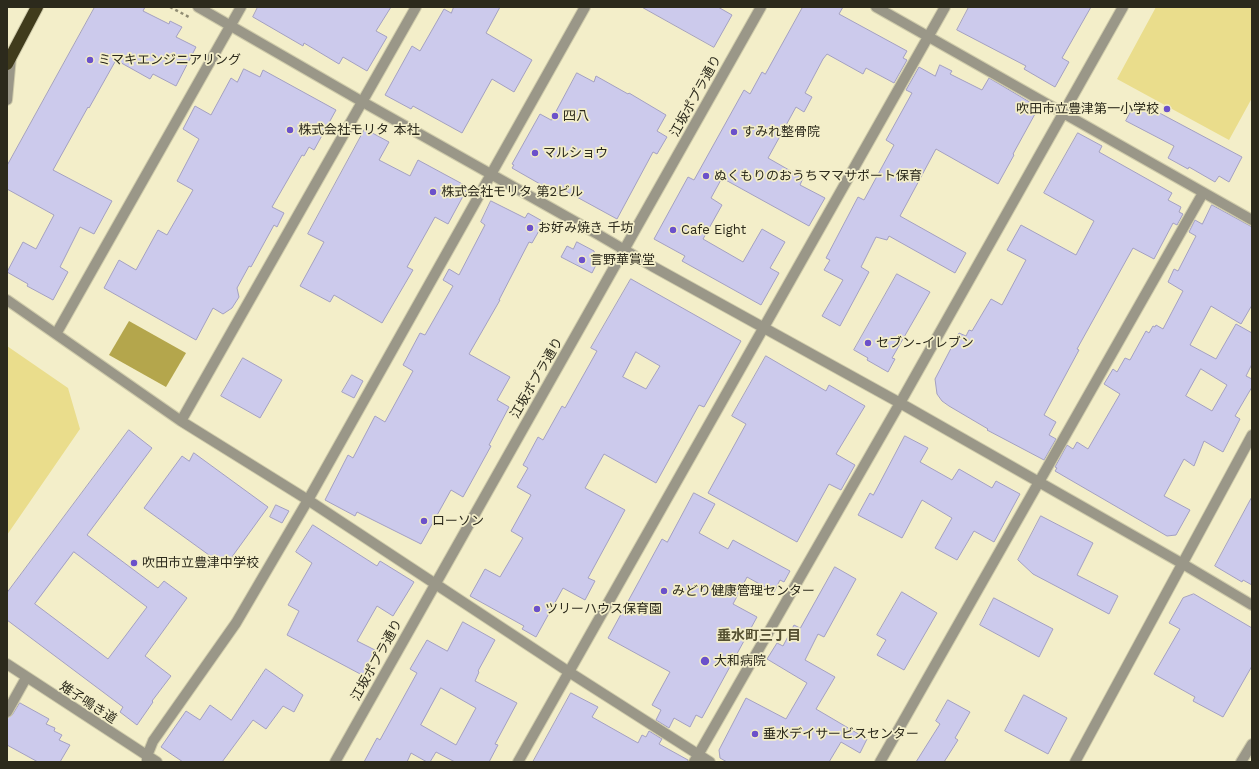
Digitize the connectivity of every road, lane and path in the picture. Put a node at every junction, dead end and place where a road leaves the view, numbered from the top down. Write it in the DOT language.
graph roads {
  1 [pos="37,7"];
  2 [pos="198,7"];
  3 [pos="240,7"];
  4 [pos="416,7"];
  5 [pos="585,7"];
  6 [pos="761,7"];
  7 [pos="876,7"];
  8 [pos="945,7"];
  9 [pos="1123,7"];
  10 [pos="230,25"];
  11 [pos="928,37"];
  12 [pos="8,59"];
  13 [pos="7,100"];
  14 [pos="362,101"];
  15 [pos="1063,113"];
  16 [pos="491,175"];
  17 [pos="1203,193"];
  18 [pos="1252,220"];
  19 [pos="624,250"];
  20 [pos="7,300"];
  21 [pos="763,328"];
  22 [pos="56,334"];
  23 [pos="900,403"];
  24 [pos="181,421"];
  25 [pos="1252,435"];
  26 [pos="1038,482"];
  27 [pos="308,500"];
  28 [pos="1183,564"];
  29 [pos="435,584"];
  30 [pos="1252,605"];
  31 [pos="7,664"];
  32 [pos="569,672"];
  33 [pos="26,678"];
  34 [pos="7,712"];
  35 [pos="1252,744"];
  36 [pos="696,758"];
  37 [pos="147,759"];
  38 [pos="157,762"];
  39 [pos="335,762"];
  40 [pos="518,762"];
  41 [pos="710,762"];
  42 [pos="880,762"];
  43 [pos="1075,762"];
  44 [pos="1241,762"];
  1 -- 12 [label="highway"];
  2 -- 10 [label="street"];
  3 -- 10 [label="street"];
  4 -- 14 [label="street"];
  5 -- 16 [label="street"];
  6 -- 19 [label="street, 江坂ポプラ通り"];
  7 -- 11 [label="street"];
  8 -- 11 [label="street"];
  9 -- 15 [label="street"];
  10 -- 14 [label="street"];
  10 -- 22 [label="street"];
  11 -- 15 [label="street"];
  11 -- 21 [label="street"];
  12 -- 13 [label="street"];
  14 -- 16 [label="street"];
  14 -- 24 [label="street"];
  15 -- 17 [label="street"];
  15 -- 23 [label="street"];
  16 -- 19 [label="street"];
  16 -- 27 [label="street"];
  17 -- 18 [label="street"];
  17 -- 26 [label="street"];
  19 -- 21 [label="street"];
  19 -- 29 [label="street, 江坂ポプラ通り"];
  20 -- 22 [label="street"];
  21 -- 23 [label="street"];
  21 -- 32 [label="street"];
  22 -- 24 [label="street"];
  23 -- 26 [label="street"];
  23 -- 36 [label="street"];
  24 -- 27 [label="street"];
  25 -- 28 [label="street"];
  26 -- 28 [label="street"];
  26 -- 42 [label="street"];
  27 -- 29 [label="street"];
  27 -- 37 [label="street"];
  28 -- 30 [label="street"];
  28 -- 43 [label="street"];
  29 -- 32 [label="street"];
  29 -- 39 [label="street, 江坂ポプラ通り"];
  31 -- 33 [label="street, 雉子鳴き道"];
  32 -- 36 [label="street"];
  32 -- 40 [label="street"];
  33 -- 34 [label="street"];
  33 -- 37 [label="street, 雉子鳴き道"];
  35 -- 44 [label="street"];
  36 -- 41 [label="street"];
  37 -- 38 [label="street, 雉子鳴き道"];
}
